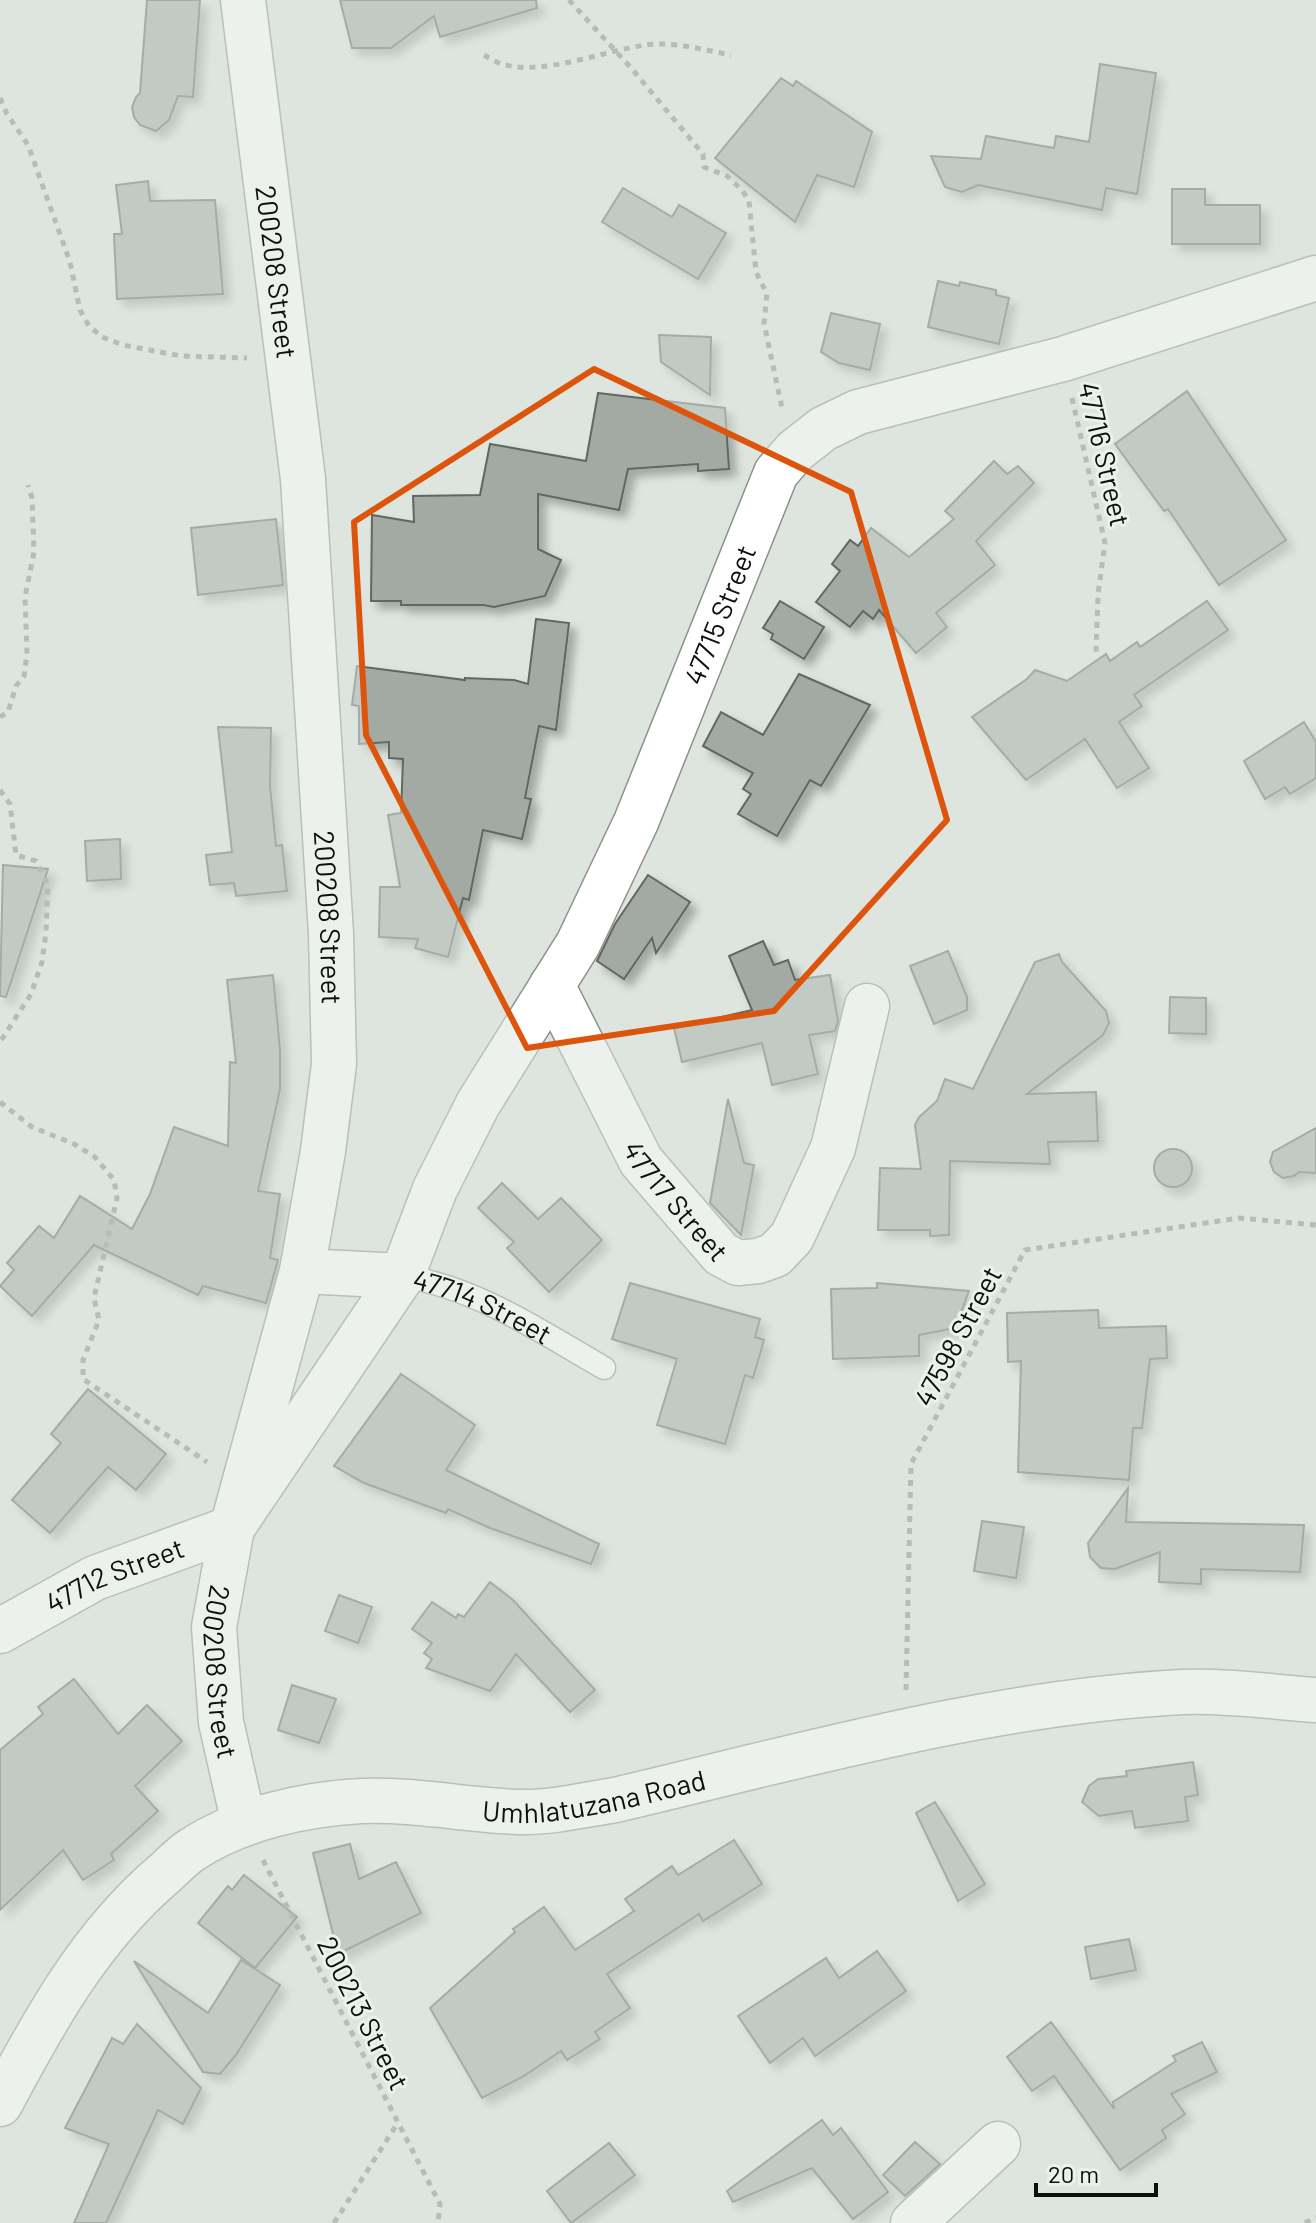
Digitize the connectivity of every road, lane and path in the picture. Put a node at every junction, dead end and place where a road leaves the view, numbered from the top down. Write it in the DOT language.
graph roads {
  1 [pos="243,0"];
  2 [pos="569,0"];
  3 [pos="616,51"];
  4 [pos="484,55"];
  5 [pos="731,55"];
  6 [pos="0,98"];
  7 [pos="1316,278"];
  8 [pos="288,359"];
  9 [pos="1063,359"];
  10 [pos="795,451"];
  11 [pos="28,485"];
  12 [pos="1096,654"];
  13 [pos="0,717"];
  14 [pos="0,790"];
  15 [pos="552,985"];
  16 [pos="867,1006"];
  17 [pos="0,1042"];
  18 [pos="0,1102"];
  19 [pos="1316,1225"];
  20 [pos="302,1271"];
  21 [pos="402,1276"];
  22 [pos="604,1368"];
  23 [pos="237,1508"];
  24 [pos="0,1631"];
  25 [pos="1316,1700"];
  26 [pos="906,1731"];
  27 [pos="244,1824"];
  28 [pos="0,2104"];
  29 [pos="398,2123"];
  30 [pos="998,2144"];
  31 [pos="1316,2217"];
  32 [pos="334,2223"];
  33 [pos="438,2223"];
  34 [pos="913,2223"];
  35 [pos="1305,2223"];
  1 -- 8 [label="street, 200208 Street"];
  2 -- 3 [label="path"];
  3 -- 4 [label="path"];
  3 -- 5 [label="path"];
  3 -- 10 [label="path"];
  6 -- 8 [label="path"];
  7 -- 9 [label="street, 47715 Street"];
  8 -- 20 [label="street, 200208 Street"];
  9 -- 10 [label="street, 47715 Street"];
  9 -- 12 [label="path, 47716 Street"];
  10 -- 15 [label="street, 47715 Street"];
  11 -- 13 [label="path"];
  14 -- 17 [label="path"];
  15 -- 16 [label="street, 47717 Street"];
  15 -- 21 [label="street, 47715 Street"];
  18 -- 23 [label="path"];
  19 -- 26 [label="path, 47598 Street"];
  20 -- 21 [label="street, 47714 Street"];
  20 -- 23 [label="street, 200208 Street"];
  21 -- 22 [label="lane, 47714 Street"];
  21 -- 23 [label="street, 47715 Street"];
  23 -- 24 [label="street, 47712 Street"];
  23 -- 27 [label="street, 200208 Street"];
  25 -- 26 [label="street, Umhlatuzana Road"];
  26 -- 27 [label="street, Umhlatuzana Road"];
  27 -- 28 [label="street, Umhlatuzana Road"];
  27 -- 29 [label="path, 200213 Street"];
  29 -- 32 [label="path"];
  29 -- 33 [label="path, 200213 Street"];
  30 -- 34 [label="street"];
  31 -- 35 [label="path"];
}
